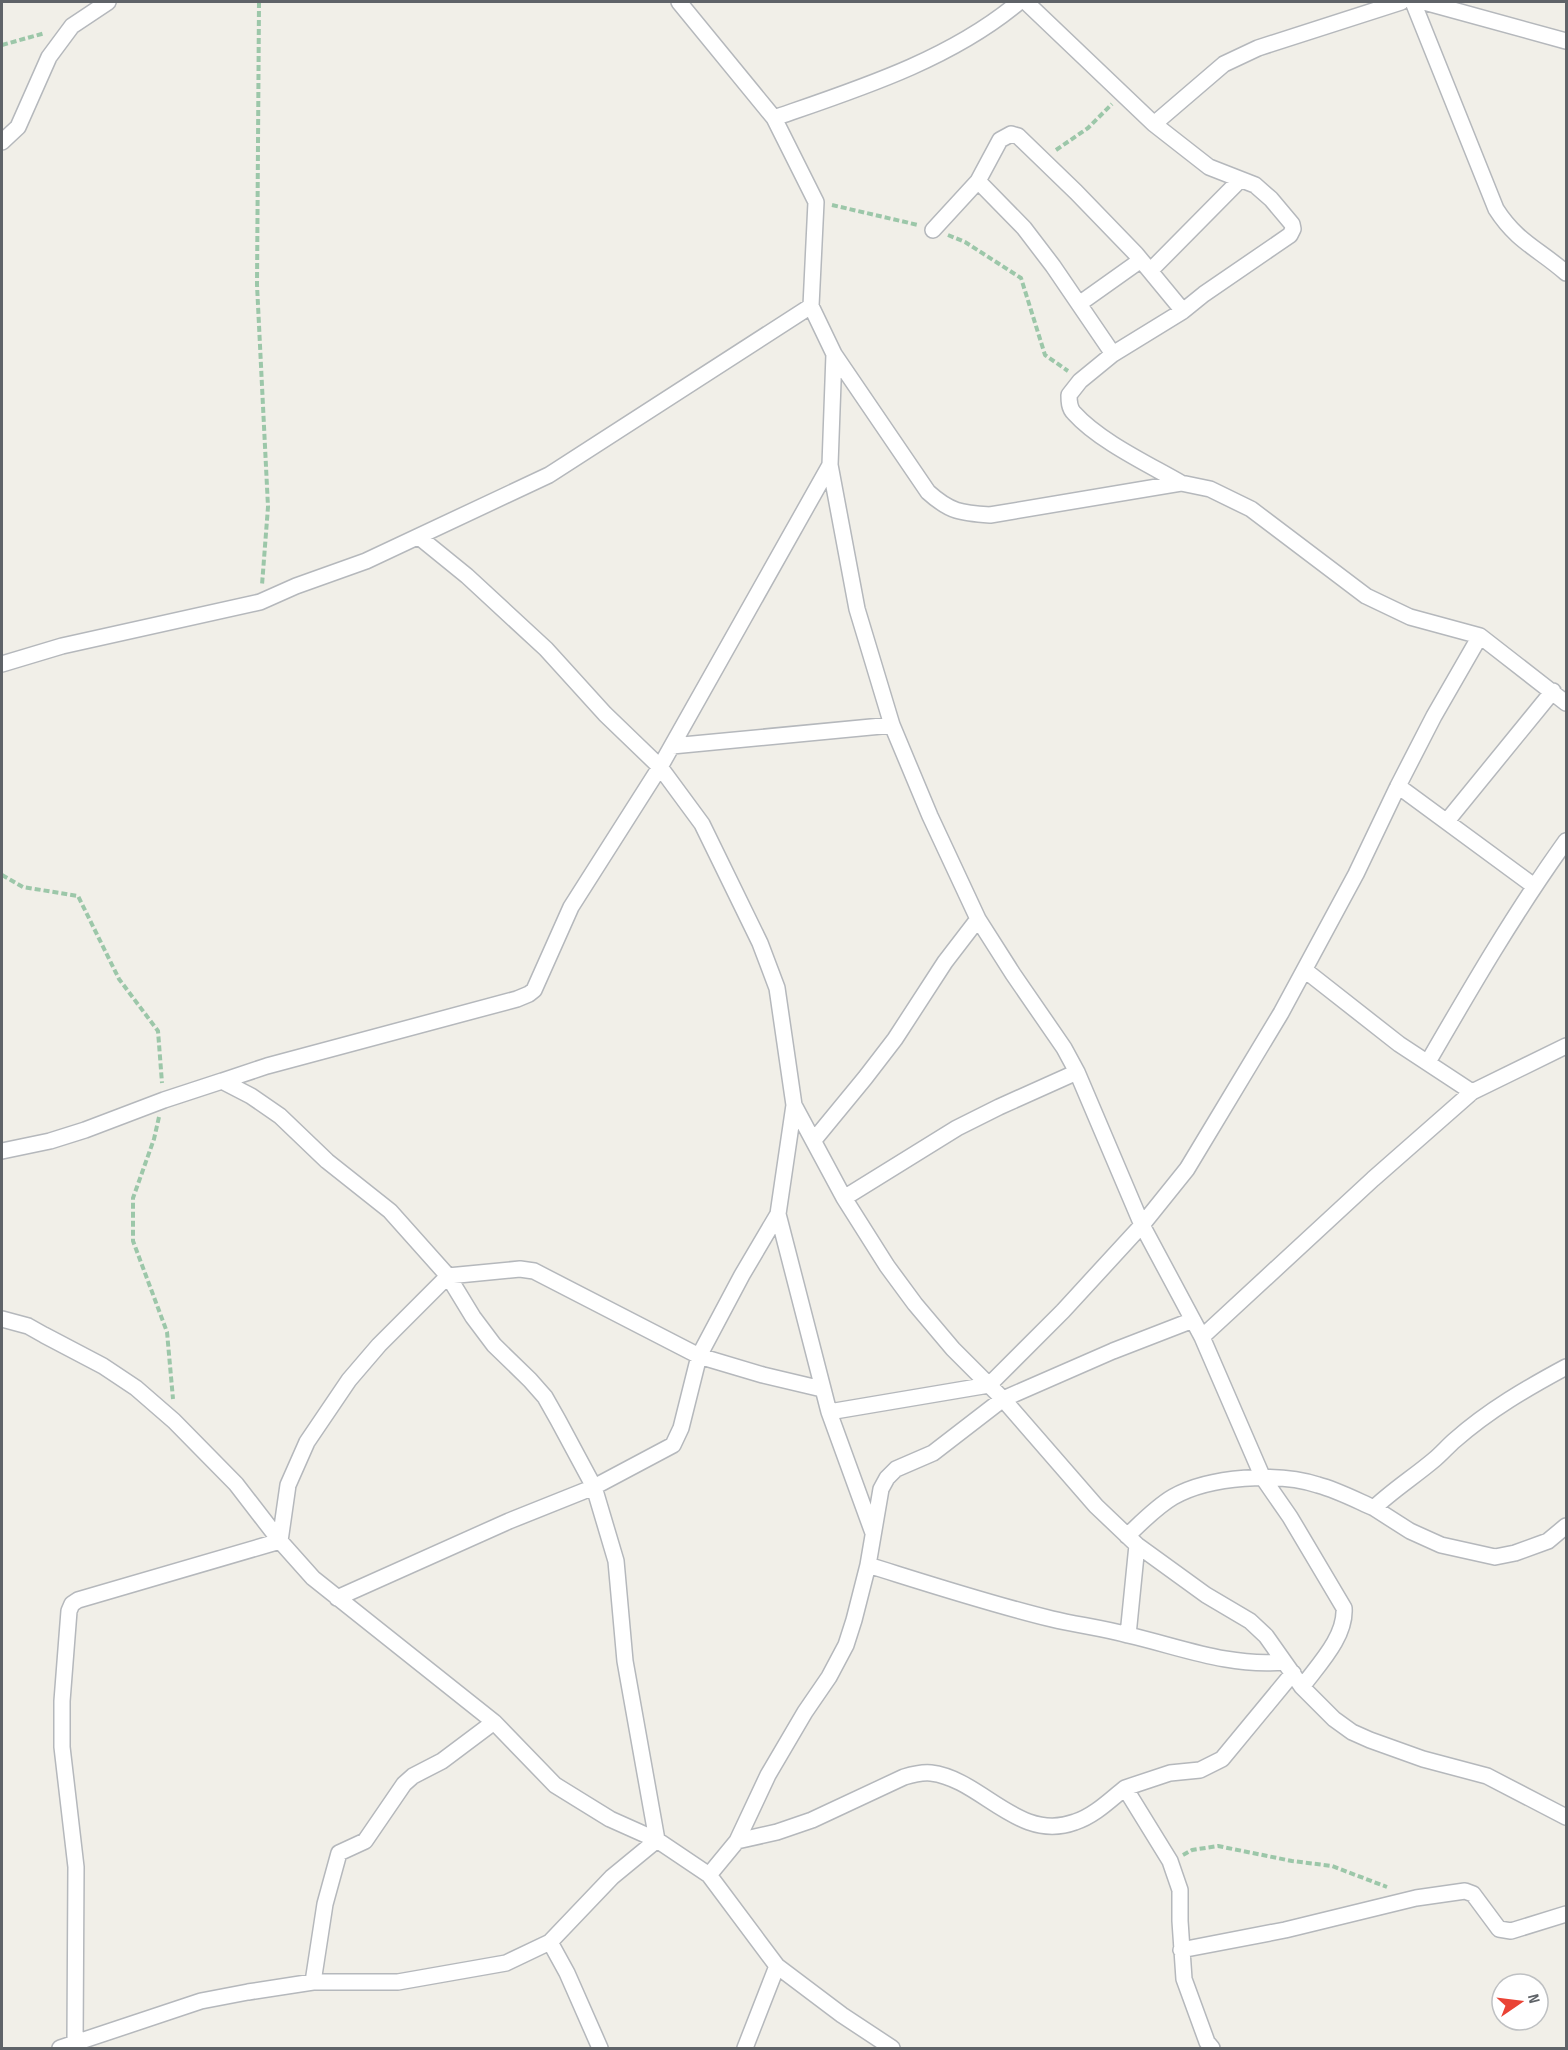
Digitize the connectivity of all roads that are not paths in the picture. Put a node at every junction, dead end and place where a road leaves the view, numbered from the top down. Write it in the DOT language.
graph roads {
  1 [pos="108,2"];
  2 [pos="679,2"];
  3 [pos="1019,2"];
  4 [pos="1026,2"];
  5 [pos="1401,2"];
  6 [pos="1413,2"];
  7 [pos="1424,2"];
  8 [pos="1566,40"];
  9 [pos="774,118"];
  10 [pos="1154,124"];
  11 [pos="2,142"];
  12 [pos="1240,180"];
  13 [pos="978,181"];
  14 [pos="933,230"];
  15 [pos="1146,265"];
  16 [pos="1566,273"];
  17 [pos="1079,304"];
  18 [pos="811,306"];
  19 [pos="1183,311"];
  20 [pos="834,354"];
  21 [pos="1113,354"];
  22 [pos="830,465"];
  23 [pos="1181,483"];
  24 [pos="419,537"];
  25 [pos="1480,636"];
  26 [pos="2,664"];
  27 [pos="1553,691"];
  28 [pos="1566,703"];
  29 [pos="892,725"];
  30 [pos="672,746"];
  31 [pos="660,767"];
  32 [pos="1398,786"];
  33 [pos="1447,820"];
  34 [pos="1566,841"];
  35 [pos="1534,886"];
  36 [pos="978,919"];
  37 [pos="1305,971"];
  38 [pos="1566,1046"];
  39 [pos="1428,1062"];
  40 [pos="1077,1072"];
  41 [pos="222,1081"];
  42 [pos="1472,1092"];
  43 [pos="794,1104"];
  44 [pos="814,1140"];
  45 [pos="2,1150"];
  46 [pos="844,1198"];
  47 [pos="778,1214"];
  48 [pos="1142,1226"];
  49 [pos="448,1276"];
  50 [pos="2,1319"];
  51 [pos="1193,1320"];
  52 [pos="1202,1337"];
  53 [pos="699,1356"];
  54 [pos="1566,1367"];
  55 [pos="989,1385"];
  56 [pos="822,1389"];
  57 [pos="1003,1399"];
  58 [pos="829,1412"];
  59 [pos="1263,1478"];
  60 [pos="594,1487"];
  61 [pos="1374,1508"];
  62 [pos="1566,1526"];
  63 [pos="873,1535"];
  64 [pos="279,1540"];
  65 [pos="1132,1540"];
  66 [pos="868,1564"];
  67 [pos="337,1598"];
  68 [pos="1128,1635"];
  69 [pos="1288,1667"];
  70 [pos="1302,1687"];
  71 [pos="494,1722"];
  72 [pos="1125,1788"];
  73 [pos="1566,1817"];
  74 [pos="657,1840"];
  75 [pos="737,1841"];
  76 [pos="709,1875"];
  77 [pos="1566,1914"];
  78 [pos="550,1942"];
  79 [pos="1181,1950"];
  80 [pos="777,1966"];
  81 [pos="314,1982"];
  82 [pos="67,2046"];
  83 [pos="1206,2046"];
  84 [pos="600,2049"];
  85 [pos="745,2049"];
  86 [pos="892,2049"];
  1 -- 11 [label="street"];
  2 -- 9 [label="street"];
  3 -- 9 [label="street"];
  4 -- 10 [label="street"];
  5 -- 10 [label="street"];
  6 -- 16 [label="street"];
  7 -- 8 [label="street"];
  9 -- 18 [label="street"];
  10 -- 12 [label="street"];
  12 -- 15 [label="street"];
  12 -- 19 [label="street"];
  13 -- 14 [label="street"];
  13 -- 15 [label="street"];
  13 -- 17 [label="street"];
  15 -- 17 [label="street"];
  15 -- 19 [label="street"];
  17 -- 21 [label="street"];
  18 -- 20 [label="street"];
  18 -- 24 [label="street"];
  19 -- 21 [label="street"];
  20 -- 22 [label="street"];
  20 -- 23 [label="street"];
  21 -- 23 [label="street"];
  22 -- 29 [label="street"];
  22 -- 30 [label="street"];
  23 -- 25 [label="street"];
  24 -- 26 [label="street"];
  24 -- 31 [label="street"];
  25 -- 27 [label="street"];
  25 -- 32 [label="street"];
  27 -- 28 [label="street"];
  27 -- 33 [label="street"];
  29 -- 30 [label="street"];
  29 -- 36 [label="street"];
  30 -- 31 [label="street"];
  31 -- 41 [label="street"];
  31 -- 43 [label="street"];
  32 -- 33 [label="street"];
  32 -- 37 [label="street"];
  33 -- 35 [label="street"];
  34 -- 35 [label="street"];
  35 -- 39 [label="street"];
  36 -- 40 [label="street"];
  36 -- 44 [label="street"];
  37 -- 39 [label="street"];
  37 -- 48 [label="street"];
  38 -- 42 [label="street"];
  39 -- 42 [label="street"];
  40 -- 46 [label="street"];
  40 -- 48 [label="street"];
  41 -- 45 [label="street"];
  41 -- 49 [label="street"];
  42 -- 52 [label="street"];
  43 -- 44 [label="street"];
  43 -- 47 [label="street"];
  44 -- 46 [label="street"];
  46 -- 55 [label="street"];
  47 -- 53 [label="street"];
  47 -- 56 [label="street"];
  48 -- 51 [label="street"];
  48 -- 55 [label="street"];
  49 -- 53 [label="street"];
  49 -- 60 [label="street"];
  49 -- 64 [label="street"];
  50 -- 64 [label="street"];
  51 -- 52 [label="street"];
  51 -- 57 [label="street"];
  52 -- 59 [label="street"];
  53 -- 56 [label="street"];
  53 -- 60 [label="street"];
  54 -- 61 [label="street"];
  55 -- 57 [label="street"];
  55 -- 58 [label="street"];
  56 -- 58 [label="street"];
  57 -- 63 [label="street"];
  57 -- 65 [label="street"];
  58 -- 63 [label="street"];
  59 -- 61 [label="street"];
  59 -- 65 [label="street"];
  59 -- 70 [label="street"];
  60 -- 67 [label="street"];
  60 -- 74 [label="street"];
  61 -- 62 [label="street"];
  63 -- 66 [label="street"];
  64 -- 67 [label="street"];
  64 -- 82 [label="street"];
  65 -- 68 [label="street"];
  65 -- 69 [label="street"];
  66 -- 68 [label="street"];
  66 -- 75 [label="street"];
  67 -- 71 [label="street"];
  68 -- 69 [label="street"];
  69 -- 70 [label="street"];
  69 -- 72 [label="street"];
  70 -- 73 [label="street"];
  71 -- 74 [label="street"];
  71 -- 81 [label="street"];
  72 -- 75 [label="street"];
  72 -- 79 [label="street"];
  74 -- 76 [label="street"];
  74 -- 78 [label="street"];
  75 -- 76 [label="street"];
  76 -- 80 [label="street"];
  77 -- 79 [label="street"];
  78 -- 81 [label="street"];
  78 -- 84 [label="street"];
  79 -- 83 [label="street"];
  80 -- 85 [label="street"];
  80 -- 86 [label="street"];
  81 -- 82 [label="street"];
}
